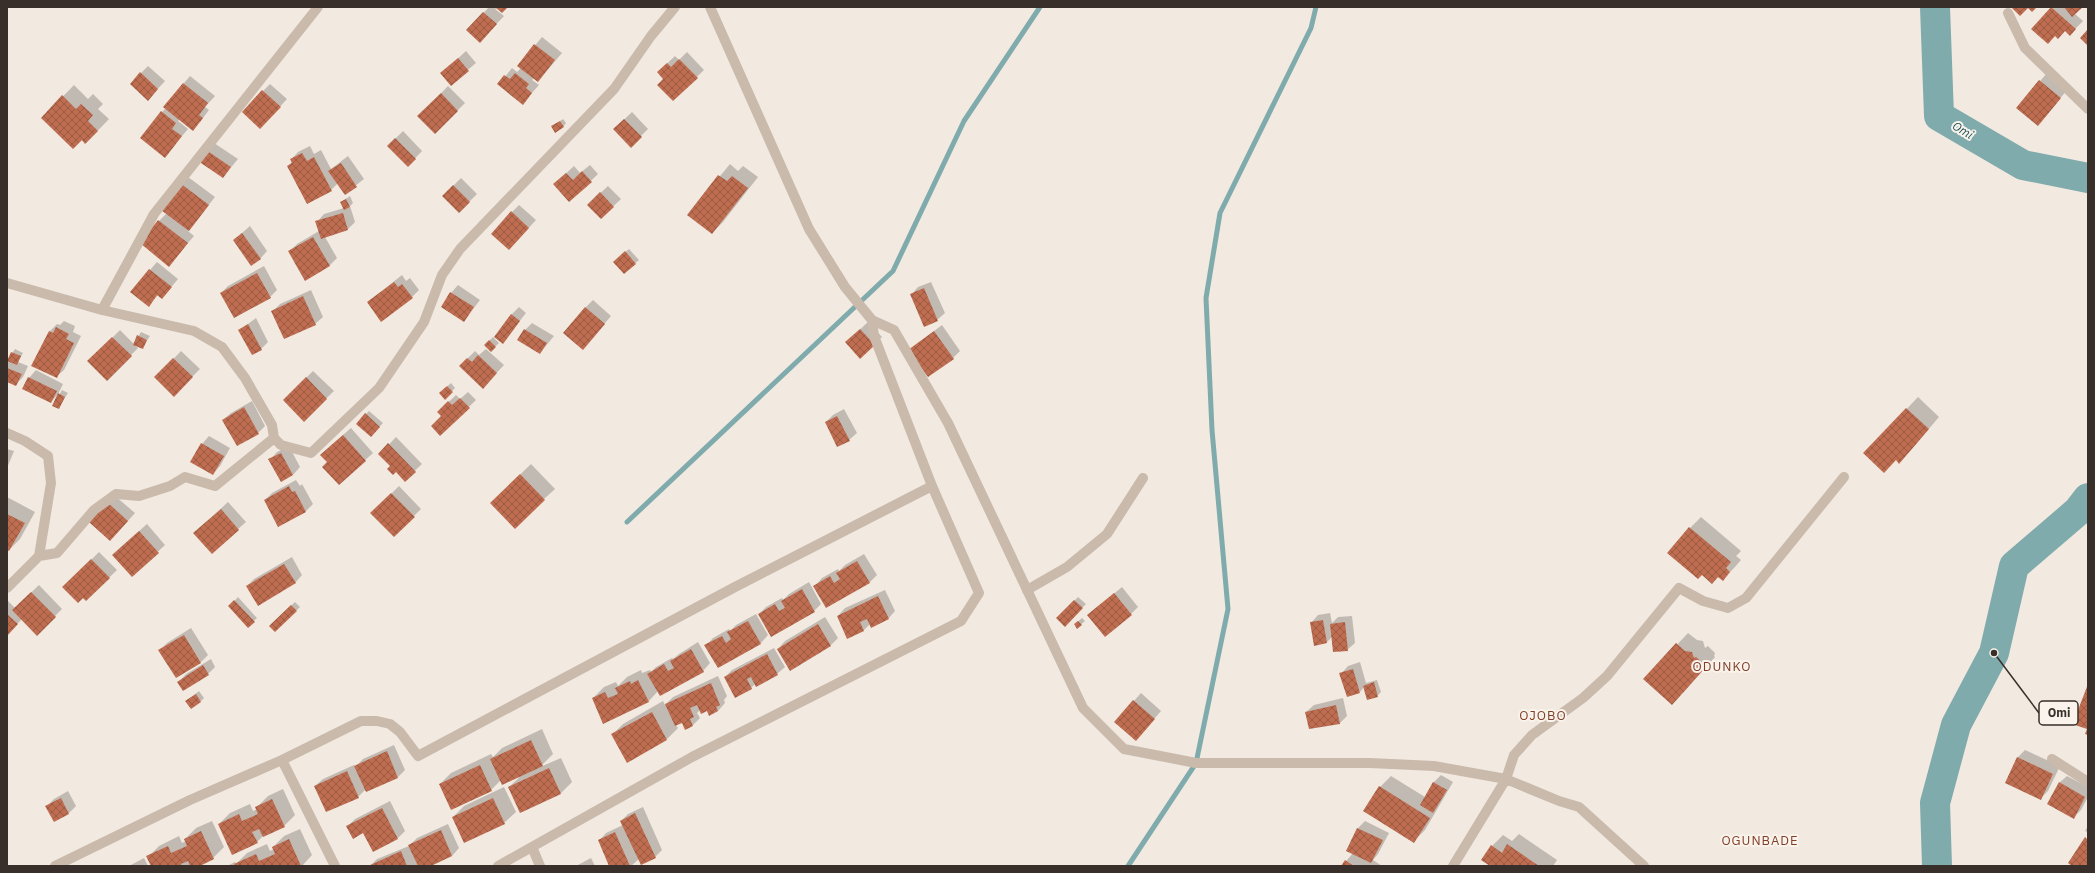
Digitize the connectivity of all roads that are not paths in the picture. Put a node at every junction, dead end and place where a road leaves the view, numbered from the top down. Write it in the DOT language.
graph roads {
  1 [pos="318,7"];
  2 [pos="675,7"];
  3 [pos="710,7"];
  4 [pos="2008,13"];
  5 [pos="2088,109"];
  6 [pos="7,283"];
  7 [pos="102,310"];
  8 [pos="872,320"];
  9 [pos="7,433"];
  10 [pos="274,438"];
  11 [pos="1844,477"];
  12 [pos="1143,478"];
  13 [pos="932,486"];
  14 [pos="39,556"];
  15 [pos="7,588"];
  16 [pos="1027,590"];
  17 [pos="2052,759"];
  18 [pos="282,760"];
  19 [pos="1506,779"];
  20 [pos="2088,782"];
  21 [pos="532,847"];
  22 [pos="55,866"];
  23 [pos="335,866"];
  24 [pos="498,866"];
  25 [pos="540,866"];
  26 [pos="1453,866"];
  27 [pos="1644,866"];
  1 -- 7 [label="street"];
  2 -- 10 [label="street"];
  3 -- 8 [label="street"];
  4 -- 5 [label="street"];
  6 -- 7 [label="street"];
  7 -- 10 [label="street"];
  8 -- 13 [label="street"];
  8 -- 16 [label="street"];
  9 -- 14 [label="street"];
  10 -- 14 [label="street"];
  11 -- 19 [label="street"];
  12 -- 16 [label="street"];
  13 -- 18 [label="street"];
  13 -- 21 [label="street"];
  14 -- 15 [label="street"];
  16 -- 19 [label="street"];
  17 -- 20 [label="street"];
  18 -- 22 [label="street"];
  18 -- 23 [label="street"];
  19 -- 26 [label="street"];
  19 -- 27 [label="street"];
  21 -- 24 [label="street"];
  21 -- 25 [label="street"];
}
